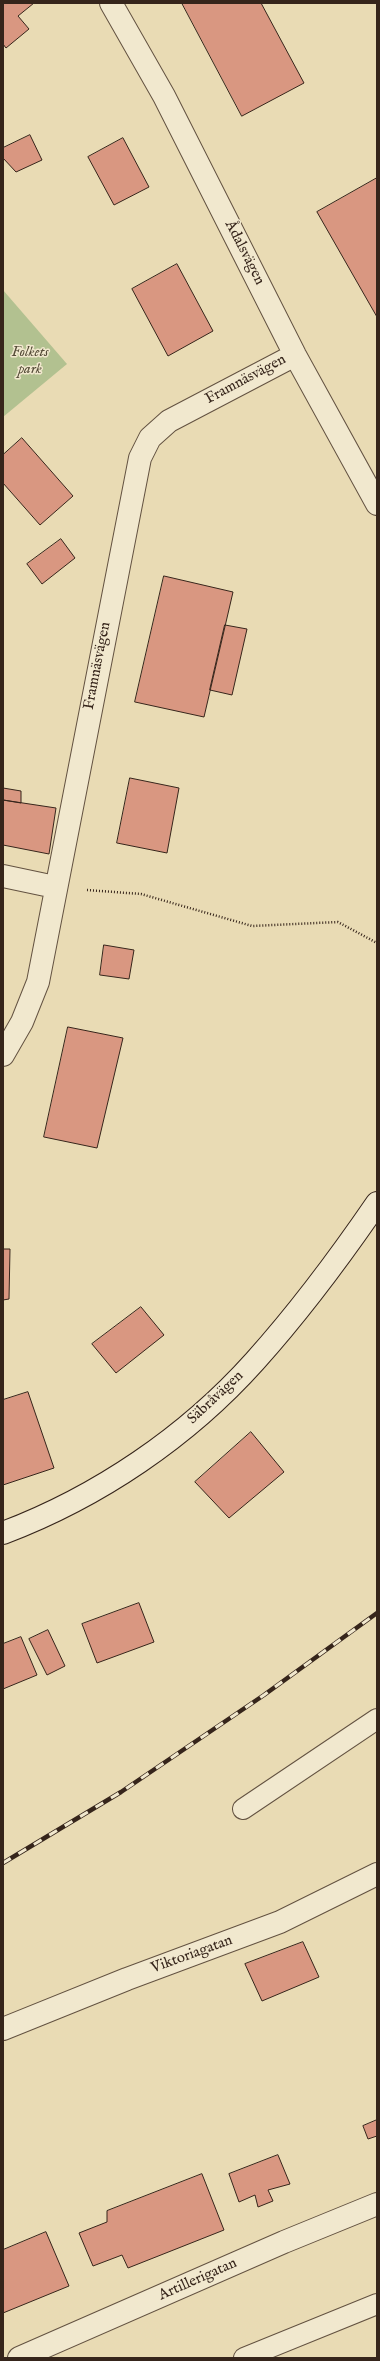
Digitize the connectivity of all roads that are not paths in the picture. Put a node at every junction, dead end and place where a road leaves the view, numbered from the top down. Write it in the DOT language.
graph roads {
  1 [pos="111,3"];
  2 [pos="295,355"];
  3 [pos="375,496"];
  4 [pos="3,876"];
  5 [pos="55,887"];
  6 [pos="3,1055"];
  7 [pos="377,1203"];
  8 [pos="3,1533"];
  9 [pos="377,1719"];
  10 [pos="243,1809"];
  11 [pos="377,1874"];
  12 [pos="3,2029"];
  13 [pos="377,2204"];
  14 [pos="377,2304"];
  15 [pos="19,2358"];
  16 [pos="244,2358"];
  1 -- 2 [label="street, Ådalsvägen"];
  2 -- 3 [label="street, Ådalsvägen"];
  2 -- 5 [label="street, Framnäsvägen"];
  4 -- 5 [label="street"];
  5 -- 6 [label="street, Framnäsvägen"];
  7 -- 8 [label="street, Säbråvägen"];
  9 -- 10 [label="lane"];
  11 -- 12 [label="street, Viktoriagatan"];
  13 -- 15 [label="street, Artillerigatan"];
  14 -- 16 [label="lane"];
}
